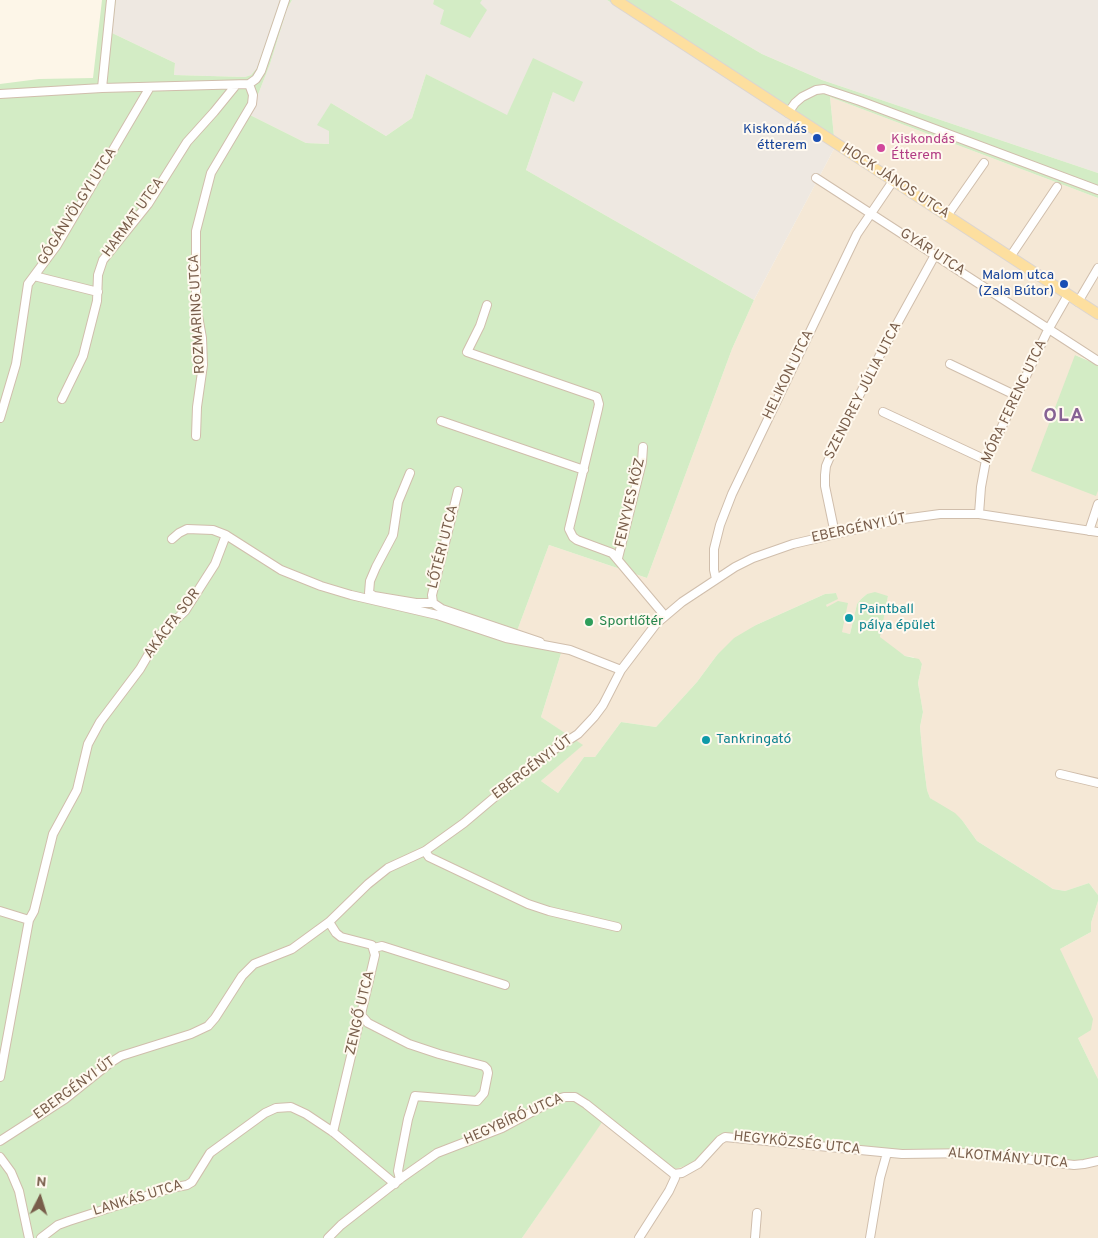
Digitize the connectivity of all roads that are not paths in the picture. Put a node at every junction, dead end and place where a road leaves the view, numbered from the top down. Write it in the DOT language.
graph roads {
  1 [pos="111,0"];
  2 [pos="285,0"];
  3 [pos="616,0"];
  4 [pos="249,84"];
  5 [pos="236,85"];
  6 [pos="150,87"];
  7 [pos="102,88"];
  8 [pos="0,94"];
  9 [pos="788,113"];
  10 [pos="984,163"];
  11 [pos="816,178"];
  12 [pos="893,181"];
  13 [pos="1057,187"];
  14 [pos="1098,190"];
  15 [pos="871,213"];
  16 [pos="947,216"];
  17 [pos="935,255"];
  18 [pos="1010,257"];
  19 [pos="1098,268"];
  20 [pos="34,276"];
  21 [pos="98,292"];
  22 [pos="1068,295"];
  23 [pos="1078,302"];
  24 [pos="487,305"];
  25 [pos="1098,314"];
  26 [pos="1048,330"];
  27 [pos="1098,361"];
  28 [pos="950,364"];
  29 [pos="1016,396"];
  30 [pos="62,399"];
  31 [pos="883,412"];
  32 [pos="0,418"];
  33 [pos="441,421"];
  34 [pos="196,436"];
  35 [pos="643,447"];
  36 [pos="986,460"];
  37 [pos="584,470"];
  38 [pos="410,473"];
  39 [pos="458,491"];
  40 [pos="1098,504"];
  41 [pos="978,514"];
  42 [pos="1089,530"];
  43 [pos="1098,532"];
  44 [pos="835,534"];
  45 [pos="226,535"];
  46 [pos="172,540"];
  47 [pos="618,558"];
  48 [pos="716,579"];
  49 [pos="432,603"];
  50 [pos="665,616"];
  51 [pos="543,645"];
  52 [pos="621,670"];
  53 [pos="1060,774"];
  54 [pos="1098,783"];
  55 [pos="425,851"];
  56 [pos="0,912"];
  57 [pos="30,920"];
  58 [pos="329,922"];
  59 [pos="617,927"];
  60 [pos="374,948"];
  61 [pos="505,985"];
  62 [pos="361,1015"];
  63 [pos="0,1077"];
  64 [pos="333,1132"];
  65 [pos="0,1141"];
  66 [pos="887,1153"];
  67 [pos="0,1157"];
  68 [pos="1098,1161"];
  69 [pos="674,1174"];
  70 [pos="398,1181"];
  71 [pos="757,1213"];
  72 [pos="29,1238"];
  73 [pos="41,1238"];
  74 [pos="328,1238"];
  75 [pos="639,1238"];
  76 [pos="755,1238"];
  77 [pos="870,1238"];
  1 -- 7 [label="street"];
  2 -- 4 [label="street"];
  3 -- 9 [label="main road, HOCK JÁNOS UTCA"];
  4 -- 5 [label="street"];
  4 -- 34 [label="street, ROZMARING UTCA"];
  5 -- 6 [label="street"];
  5 -- 21 [label="street, HARMAT UTCA"];
  6 -- 7 [label="street"];
  6 -- 20 [label="street, GÓGÁNVÖLGYI UTCA"];
  7 -- 8 [label="street"];
  9 -- 12 [label="main road, HOCK JÁNOS UTCA"];
  9 -- 14 [label="street"];
  10 -- 16 [label="street"];
  11 -- 15 [label="street, GYÁR UTCA"];
  12 -- 15 [label="street, HELIKON UTCA"];
  12 -- 16 [label="main road, HOCK JÁNOS UTCA"];
  13 -- 18 [label="street"];
  15 -- 17 [label="street, GYÁR UTCA"];
  15 -- 48 [label="street, HELIKON UTCA"];
  16 -- 18 [label="main road, HOCK JÁNOS UTCA"];
  17 -- 26 [label="street, GYÁR UTCA"];
  17 -- 44 [label="street, SZENDREY JÚLIA UTCA"];
  18 -- 22 [label="main road, HOCK JÁNOS UTCA"];
  19 -- 23 [label="street"];
  20 -- 21 [label="street"];
  20 -- 32 [label="street, GÓGÁNVÖLGYI UTCA"];
  21 -- 30 [label="street, HARMAT UTCA"];
  22 -- 23 [label="main road, HOCK JÁNOS UTCA"];
  22 -- 26 [label="street, MÓRA FERENC UTCA"];
  23 -- 25 [label="main road, HOCK JÁNOS UTCA"];
  24 -- 37 [label="street"];
  26 -- 27 [label="street, GYÁR UTCA"];
  26 -- 29 [label="street, MÓRA FERENC UTCA"];
  28 -- 29 [label="street"];
  29 -- 36 [label="street, MÓRA FERENC UTCA"];
  31 -- 36 [label="street"];
  33 -- 37 [label="street"];
  35 -- 47 [label="street, FENYVES KÖZ"];
  36 -- 41 [label="street, MÓRA FERENC UTCA"];
  37 -- 47 [label="street"];
  38 -- 49 [label="street"];
  39 -- 49 [label="street, LŐTÉRI UTCA"];
  40 -- 42 [label="street"];
  41 -- 42 [label="street, EBERGÉNYI ÚT"];
  41 -- 44 [label="street, EBERGÉNYI ÚT"];
  42 -- 43 [label="street, EBERGÉNYI ÚT"];
  44 -- 48 [label="street, EBERGÉNYI ÚT"];
  45 -- 46 [label="street"];
  45 -- 51 [label="street"];
  45 -- 57 [label="street, AKÁCFA SOR"];
  47 -- 50 [label="street"];
  48 -- 50 [label="street, EBERGÉNYI ÚT"];
  49 -- 51 [label="street"];
  50 -- 52 [label="street, EBERGÉNYI ÚT"];
  51 -- 52 [label="street"];
  52 -- 55 [label="street, EBERGÉNYI ÚT"];
  53 -- 54 [label="street"];
  55 -- 58 [label="street, EBERGÉNYI ÚT"];
  55 -- 59 [label="street"];
  56 -- 57 [label="street"];
  57 -- 63 [label="street, AKÁCFA SOR"];
  58 -- 60 [label="street"];
  58 -- 65 [label="street, EBERGÉNYI ÚT"];
  60 -- 61 [label="street"];
  60 -- 62 [label="street, ZENGŐ UTCA"];
  62 -- 64 [label="street, ZENGŐ UTCA"];
  62 -- 70 [label="street"];
  64 -- 70 [label="street, LANKÁS UTCA"];
  64 -- 73 [label="street, LANKÁS UTCA"];
  66 -- 68 [label="street, ALKOTMÁNY UTCA"];
  66 -- 69 [label="street, HEGYKÖZSÉG UTCA"];
  66 -- 77 [label="street"];
  67 -- 72 [label="street"];
  69 -- 70 [label="street, HEGYBÍRÓ UTCA"];
  69 -- 75 [label="street"];
  70 -- 74 [label="street, HEGYBÍRÓ UTCA"];
  71 -- 76 [label="street"];
}
